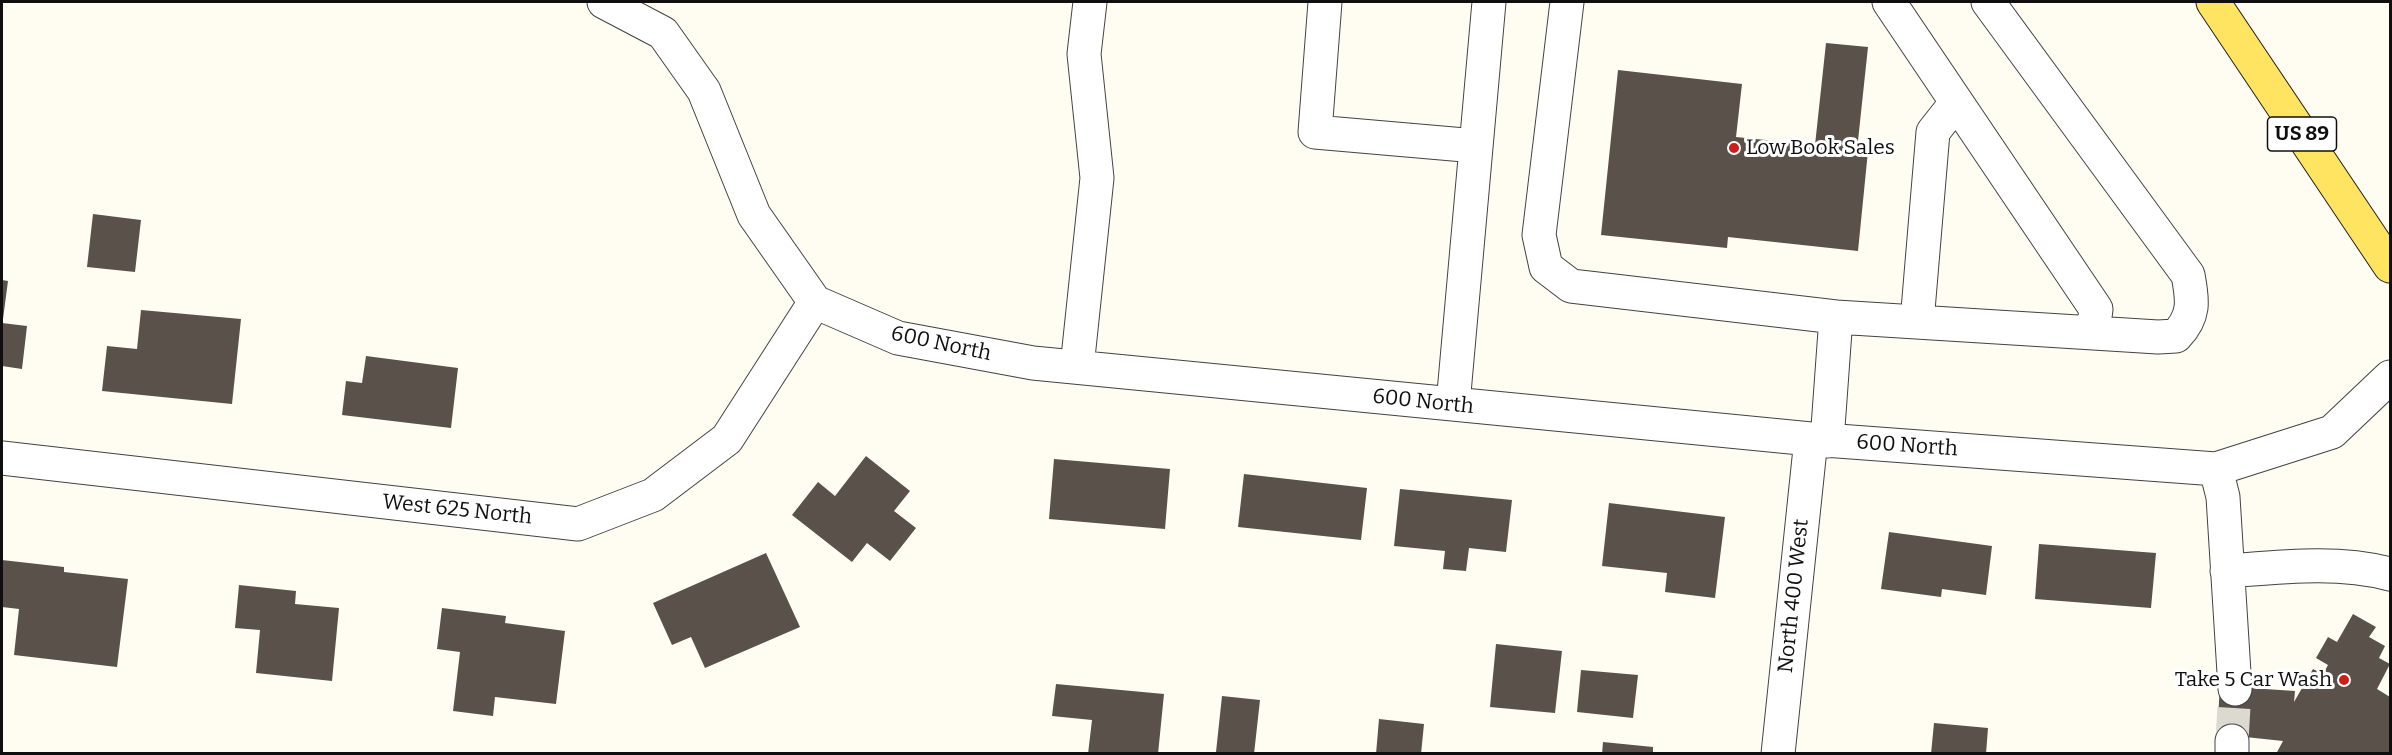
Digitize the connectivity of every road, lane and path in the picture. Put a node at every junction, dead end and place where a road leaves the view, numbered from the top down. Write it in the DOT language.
graph roads {
  1 [pos="604,2"];
  2 [pos="1089,2"];
  3 [pos="1325,2"];
  4 [pos="1489,2"];
  5 [pos="1567,2"];
  6 [pos="1885,2"];
  7 [pos="1988,2"];
  8 [pos="2213,2"];
  9 [pos="1956,103"];
  10 [pos="1476,146"];
  11 [pos="2391,266"];
  12 [pos="815,302"];
  13 [pos="1836,317"];
  14 [pos="1917,322"];
  15 [pos="2093,333"];
  16 [pos="1077,367"];
  17 [pos="2391,377"];
  18 [pos="1453,404"];
  19 [pos="1819,440"];
  20 [pos="2,458"];
  21 [pos="2216,469"];
  22 [pos="2227,571"];
  23 [pos="2391,574"];
  24 [pos="2235,689"];
  25 [pos="1778,753"];
  1 -- 12 [label="street"];
  2 -- 16 [label="street"];
  3 -- 10 [label="street"];
  4 -- 10 [label="street"];
  5 -- 13 [label="street"];
  6 -- 9 [label="street"];
  7 -- 15 [label="street"];
  8 -- 11 [label="main road, US 89"];
  9 -- 14 [label="street"];
  9 -- 15 [label="street"];
  10 -- 18 [label="street"];
  12 -- 16 [label="street, 600 North"];
  12 -- 20 [label="street, West 625 North"];
  13 -- 14 [label="street"];
  13 -- 19 [label="street, North 400 West"];
  14 -- 15 [label="street"];
  16 -- 18 [label="street, 600 North"];
  17 -- 21 [label="street, 600 North"];
  18 -- 19 [label="street, 600 North"];
  19 -- 21 [label="street, 600 North"];
  19 -- 25 [label="street, North 400 West"];
  21 -- 22 [label="street"];
  22 -- 23 [label="street"];
  22 -- 24 [label="street"];
}
